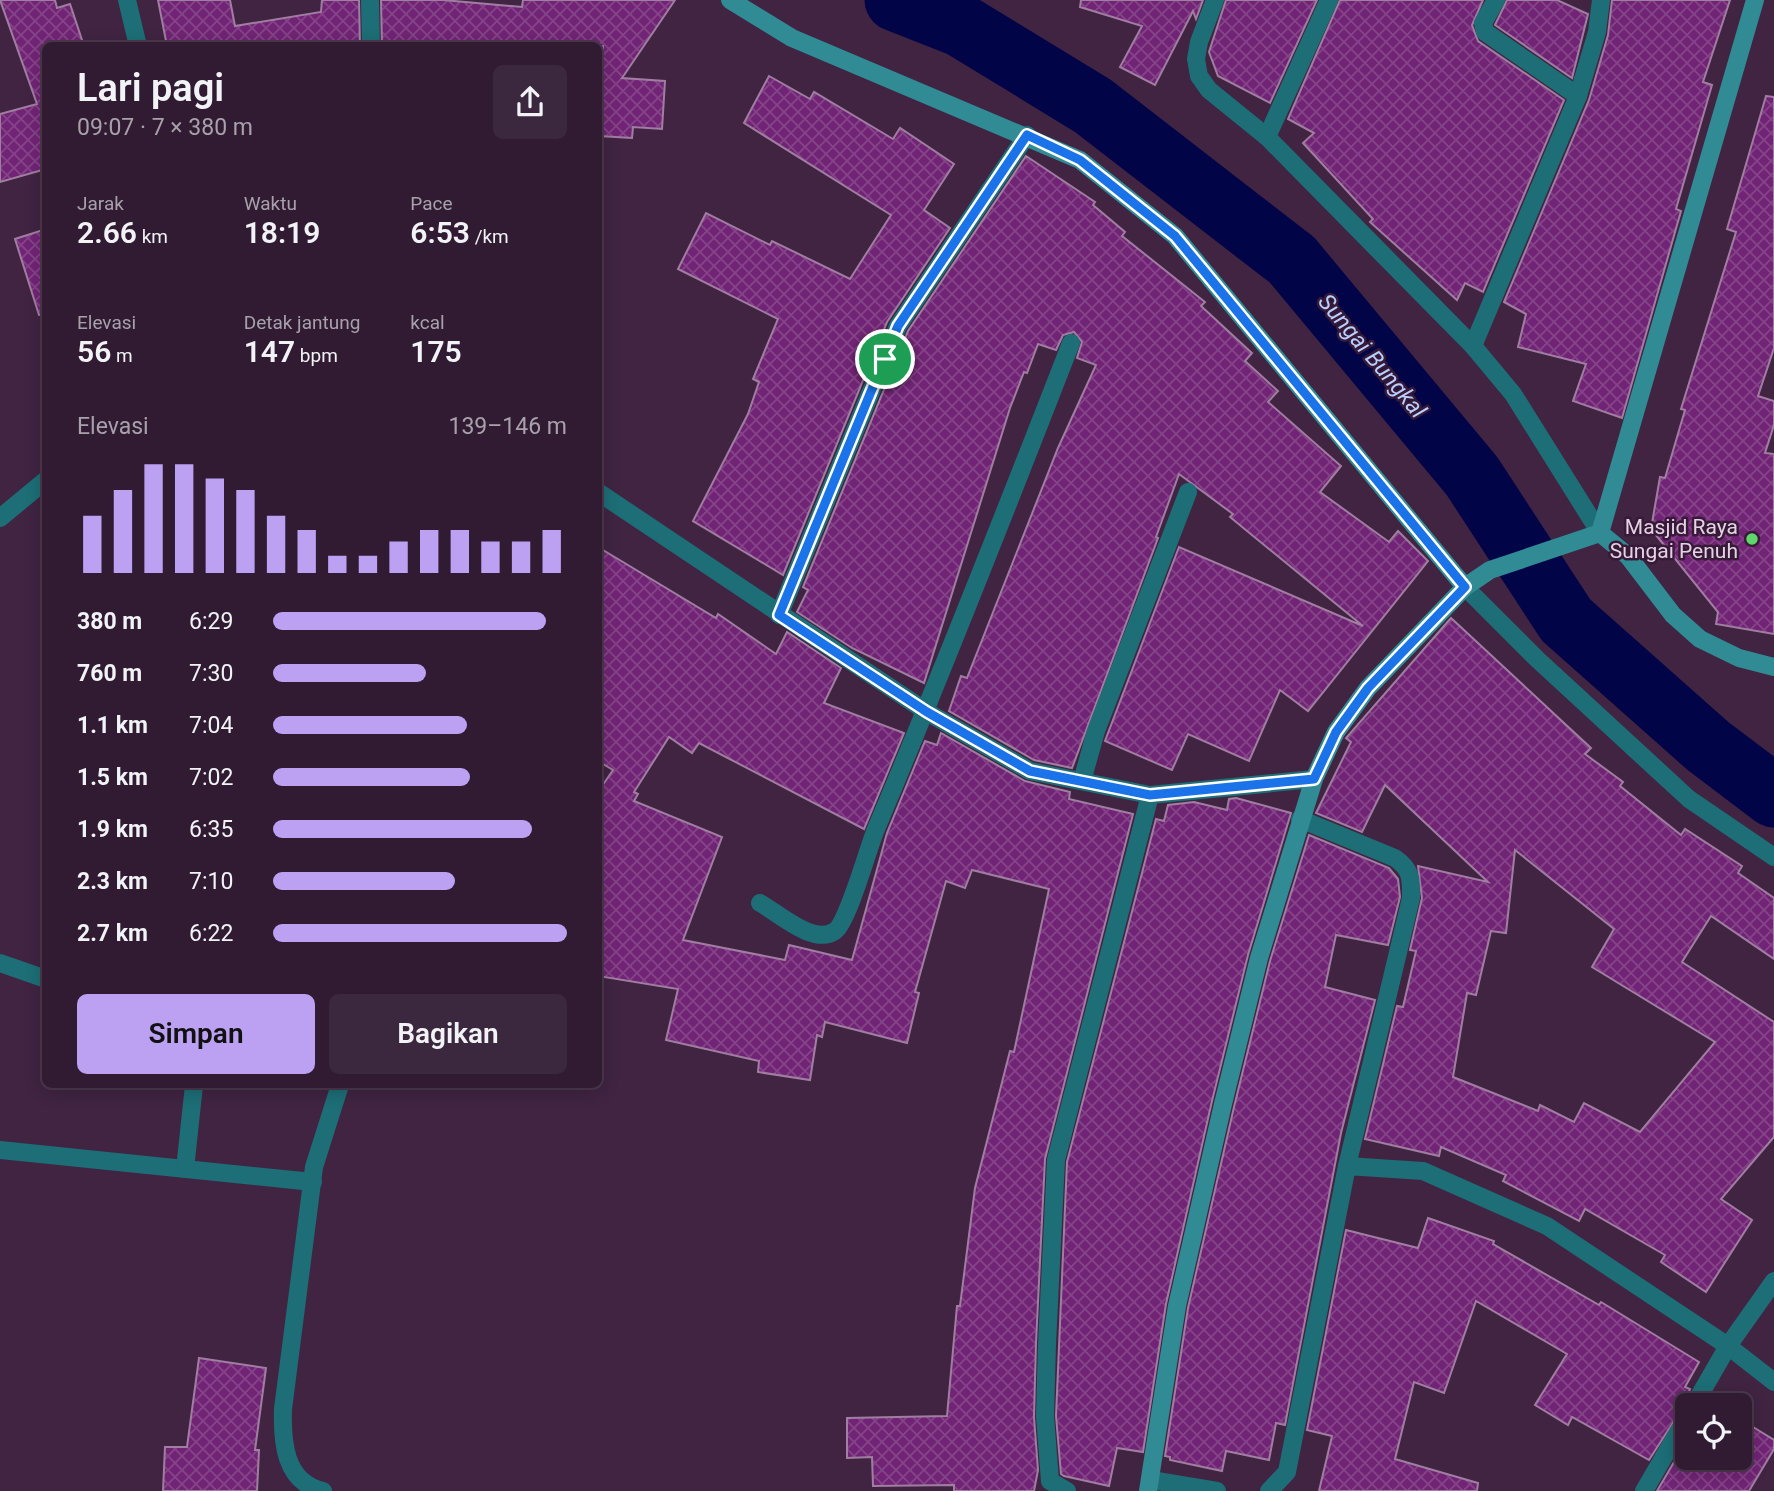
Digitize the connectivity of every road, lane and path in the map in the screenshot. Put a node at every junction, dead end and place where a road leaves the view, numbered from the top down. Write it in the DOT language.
graph roads {
  1 [pos="127,0"];
  2 [pos="370,0"];
  3 [pos="730,0"];
  4 [pos="1215,0"];
  5 [pos="1329,0"];
  6 [pos="1496,0"];
  7 [pos="1601,0"];
  8 [pos="1755,0"];
  9 [pos="137,42"];
  10 [pos="371,42"];
  11 [pos="1578,96"];
  12 [pos="1027,135"];
  13 [pos="1267,137"];
  14 [pos="1071,342"];
  15 [pos="1473,346"];
  16 [pos="42,483"];
  17 [pos="1188,492"];
  18 [pos="602,495"];
  19 [pos="0,518"];
  20 [pos="1600,533"];
  21 [pos="1465,587"];
  22 [pos="779,615"];
  23 [pos="1774,667"];
  24 [pos="927,712"];
  25 [pos="1314,779"];
  26 [pos="1082,781"];
  27 [pos="1150,795"];
  28 [pos="1300,820"];
  29 [pos="1774,857"];
  30 [pos="760,903"];
  31 [pos="0,963"];
  32 [pos="42,978"];
  33 [pos="194,1088"];
  34 [pos="339,1088"];
  35 [pos="0,1150"];
  36 [pos="1348,1166"];
  37 [pos="185,1169"];
  38 [pos="313,1182"];
  39 [pos="1774,1281"];
  40 [pos="1728,1346"];
  41 [pos="1774,1382"];
  42 [pos="1701,1393"];
  43 [pos="1675,1438"];
  44 [pos="1150,1486"];
  45 [pos="317,1490"];
  46 [pos="1067,1491"];
  47 [pos="1217,1491"];
  48 [pos="1269,1491"];
  49 [pos="1644,1491"];
  1 -- 9 [label="street"];
  2 -- 10 [label="street"];
  3 -- 12 [label="main road"];
  4 -- 13 [label="street"];
  5 -- 13 [label="street"];
  6 -- 11 [label="street"];
  7 -- 11 [label="street"];
  8 -- 20 [label="main road"];
  11 -- 15 [label="street"];
  12 -- 21 [label="main road"];
  12 -- 22 [label="street"];
  13 -- 15 [label="street"];
  14 -- 24 [label="street"];
  15 -- 20 [label="street"];
  16 -- 19 [label="street"];
  17 -- 26 [label="street"];
  18 -- 22 [label="street"];
  20 -- 21 [label="main road"];
  20 -- 23 [label="main road"];
  21 -- 25 [label="main road"];
  21 -- 29 [label="street"];
  22 -- 24 [label="street"];
  24 -- 26 [label="street"];
  24 -- 30 [label="street"];
  25 -- 27 [label="street"];
  25 -- 28 [label="main road"];
  26 -- 27 [label="street"];
  27 -- 46 [label="street"];
  28 -- 36 [label="street"];
  28 -- 44 [label="main road"];
  31 -- 32 [label="street"];
  33 -- 37 [label="street"];
  34 -- 38 [label="street"];
  35 -- 37 [label="street"];
  36 -- 40 [label="street"];
  36 -- 48 [label="street"];
  37 -- 38 [label="street"];
  38 -- 45 [label="street"];
  39 -- 40 [label="street"];
  40 -- 41 [label="street"];
  40 -- 42 [label="street"];
  43 -- 49 [label="street"];
  44 -- 47 [label="street"];
}
